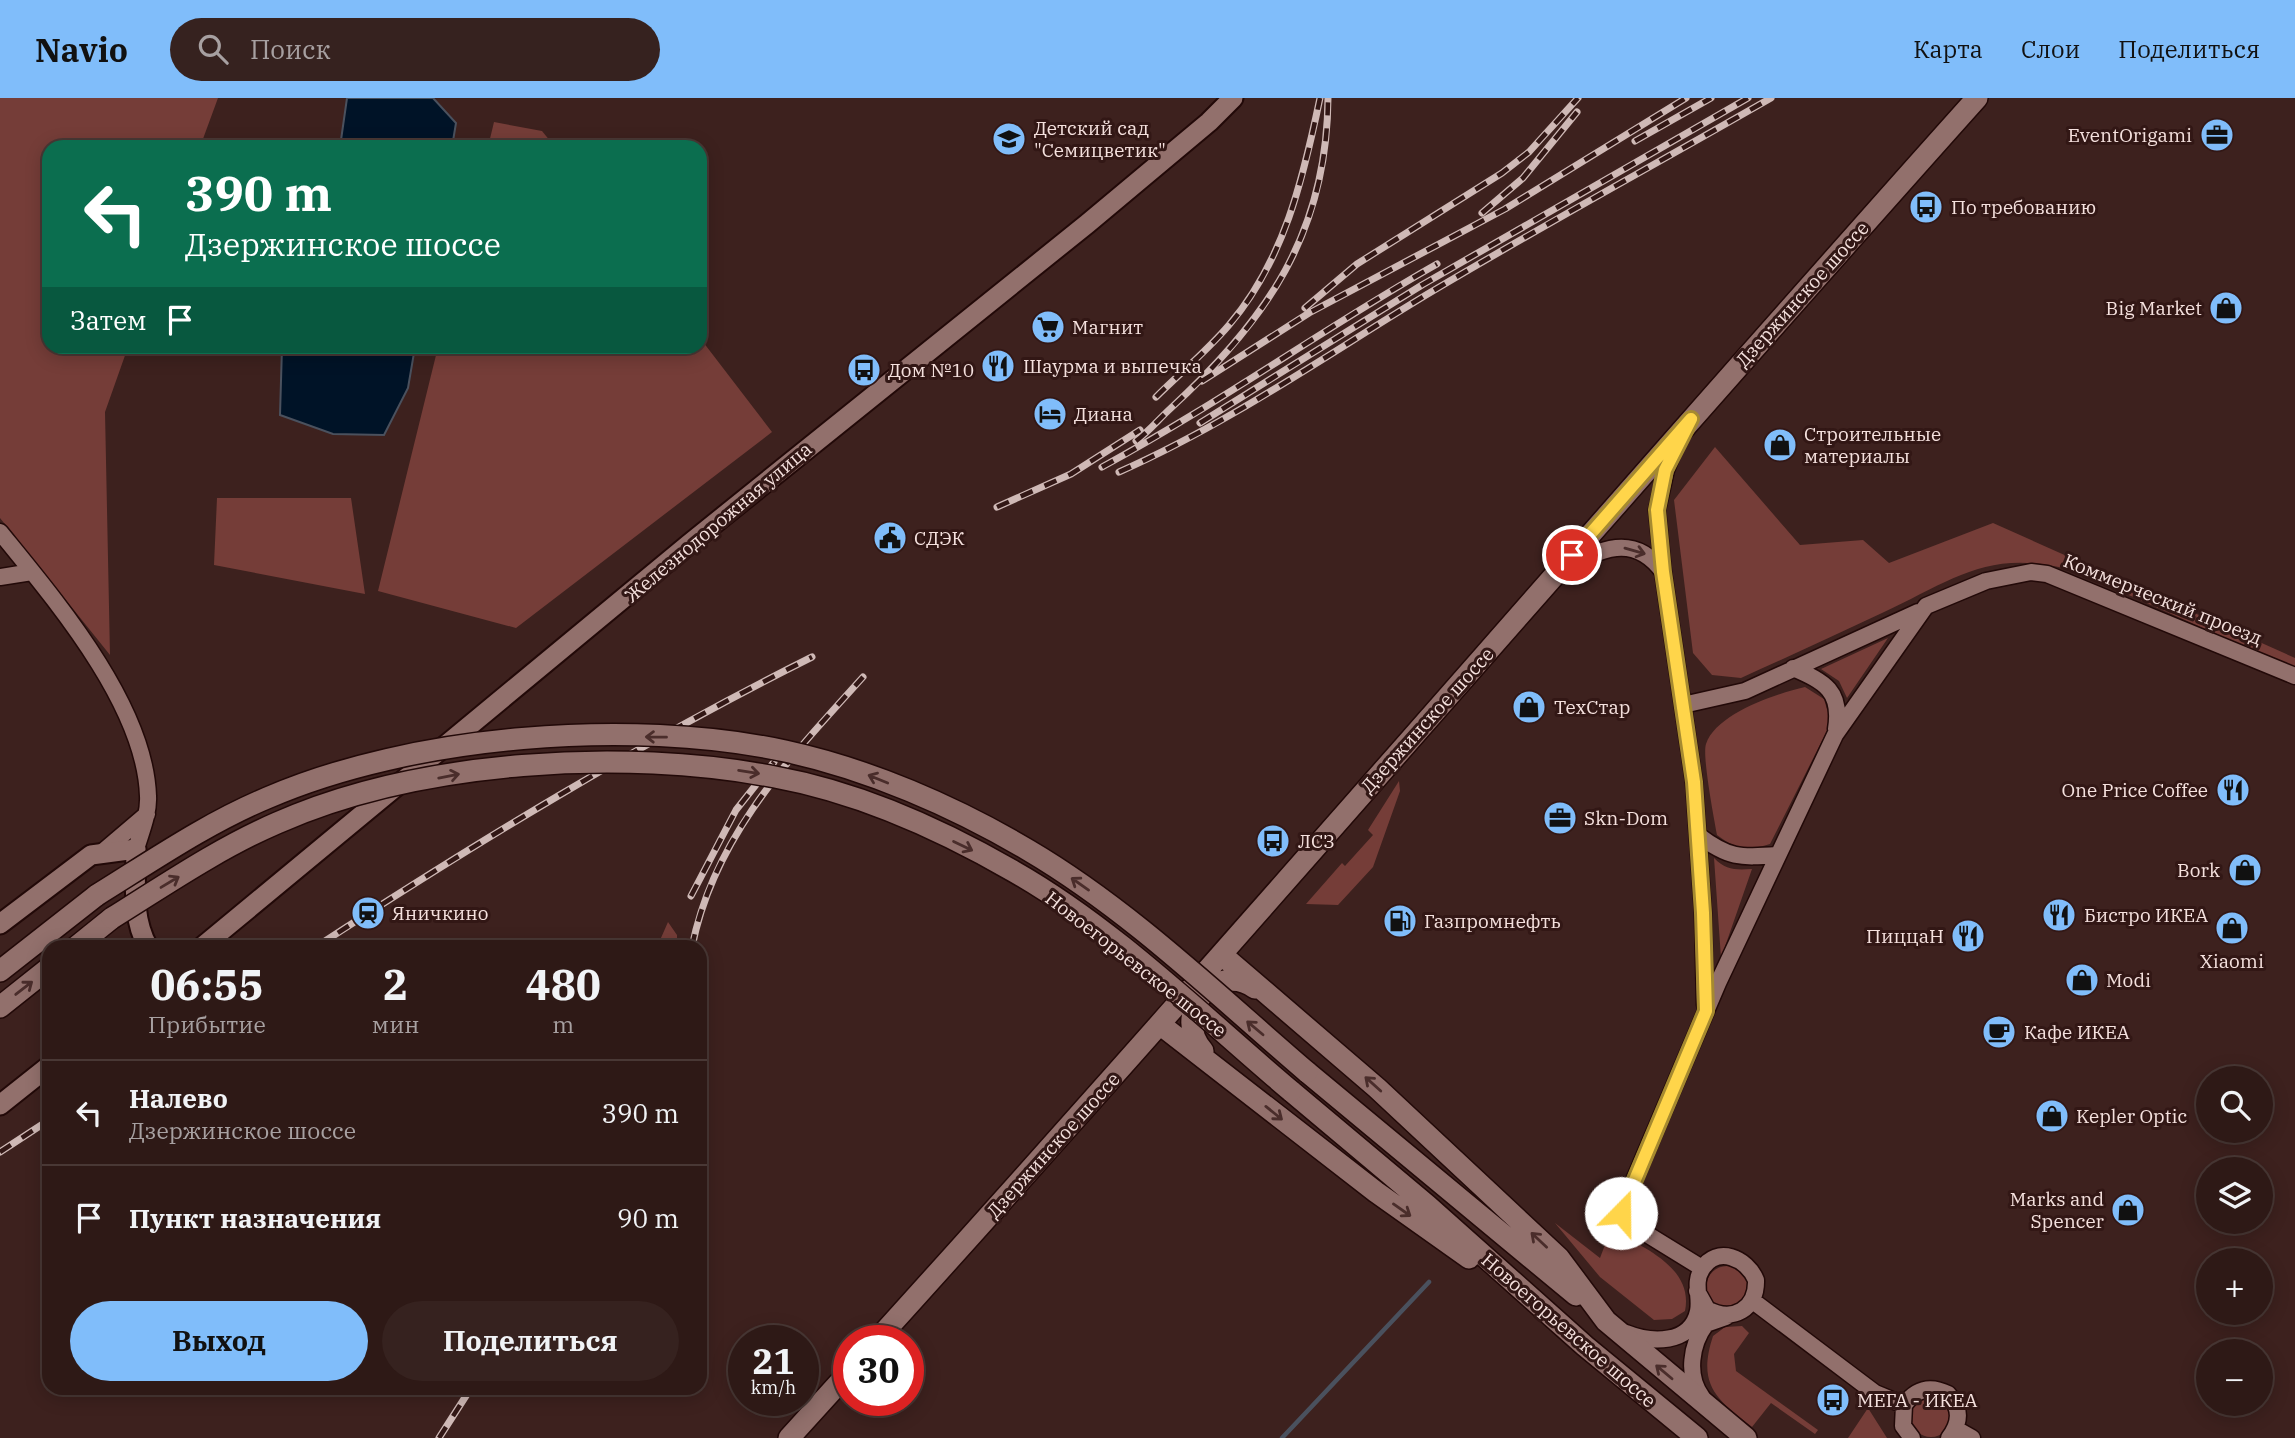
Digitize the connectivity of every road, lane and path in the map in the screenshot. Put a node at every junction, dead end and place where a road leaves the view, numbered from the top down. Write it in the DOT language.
graph roads {
  1 [pos="1233,98"];
  2 [pos="1977,98"];
  3 [pos="1691,419"];
  4 [pos="0,532"];
  5 [pos="32,572"];
  6 [pos="1663,572"];
  7 [pos="1556,574"];
  8 [pos="0,577"];
  9 [pos="1920,611"];
  10 [pos="1793,668"];
  11 [pos="2295,676"];
  12 [pos="1683,705"];
  13 [pos="1835,735"];
  14 [pos="147,814"];
  15 [pos="1698,835"];
  16 [pos="135,849"];
  17 [pos="100,853"];
  18 [pos="1777,855"];
  19 [pos="0,924"];
  20 [pos="85,940"];
  21 [pos="144,940"];
  22 [pos="210,940"];
  23 [pos="1222,955"];
  24 [pos="0,971"];
  25 [pos="42,974"];
  26 [pos="0,1007"];
  27 [pos="1282,1007"];
  28 [pos="1706,1011"];
  29 [pos="1161,1025"];
  30 [pos="1221,1071"];
  31 [pos="42,1072"];
  32 [pos="0,1105"];
  33 [pos="1702,1268"];
  34 [pos="1697,1291"];
  35 [pos="1752,1301"];
  36 [pos="1728,1316"];
  37 [pos="1601,1317"];
  38 [pos="891,1325"];
  39 [pos="1584,1346"];
  40 [pos="833,1390"];
  41 [pos="1904,1405"];
  42 [pos="1717,1416"];
  43 [pos="1953,1433"];
  44 [pos="1692,1435"];
  45 [pos="789,1438"];
  46 [pos="1746,1438"];
  47 [pos="1912,1438"];
  48 [pos="1972,1438"];
  1 -- 22 [label="street, Железнодорожная улица"];
  2 -- 3 [label="main road, Дзержинское шоссе"];
  3 -- 6 [label="street"];
  3 -- 7 [label="main road, Дзержинское шоссе"];
  4 -- 5 [label="street"];
  5 -- 8 [label="street"];
  5 -- 14 [label="street"];
  7 -- 6 [label="street, one-way"];
  6 -- 12 [label="street"];
  7 -- 23 [label="main road, Дзержинское шоссе"];
  9 -- 10 [label="street"];
  9 -- 11 [label="street, Коммерческий проезд"];
  9 -- 13 [label="street, Коммерческий проезд"];
  10 -- 12 [label="street"];
  10 -- 13 [label="street"];
  12 -- 15 [label="street"];
  13 -- 18 [label="street, Коммерческий проезд"];
  14 -- 16 [label="street"];
  14 -- 17 [label="street"];
  15 -- 18 [label="street"];
  15 -- 28 [label="street"];
  16 -- 17 [label="street"];
  16 -- 21 [label="street"];
  17 -- 19 [label="street"];
  18 -- 28 [label="street, Коммерческий проезд"];
  20 -- 39 [label="main road, Новоегорьевское шоссе, one-way, bridge"];
  23 -- 27 [label="main road"];
  23 -- 29 [label="main road, Дзержинское шоссе"];
  37 -- 24 [label="main road, Новоегорьевское шоссе, one-way, bridge"];
  26 -- 25 [label="main road, one-way"];
  27 -- 30 [label="main road"];
  37 -- 27 [label="main road, one-way"];
  28 -- 33 [label="street, Коммерческий проезд"];
  29 -- 30 [label="main road"];
  29 -- 38 [label="main road, Дзержинское шоссе"];
  30 -- 39 [label="main road, one-way"];
  31 -- 32 [label="street"];
  33 -- 34 [label="street"];
  33 -- 35 [label="street"];
  34 -- 36 [label="street"];
  34 -- 37 [label="street"];
  35 -- 36 [label="street"];
  35 -- 41 [label="street"];
  36 -- 42 [label="street"];
  42 -- 37 [label="main road, Новоегорьевское шоссе, one-way"];
  39 -- 44 [label="main road, Новоегорьевское шоссе"];
  40 -- 45 [label="main road"];
  41 -- 43 [label="street"];
  41 -- 47 [label="street"];
  42 -- 46 [label="main road, Новоегорьевское шоссе"];
  43 -- 48 [label="street"];
}
